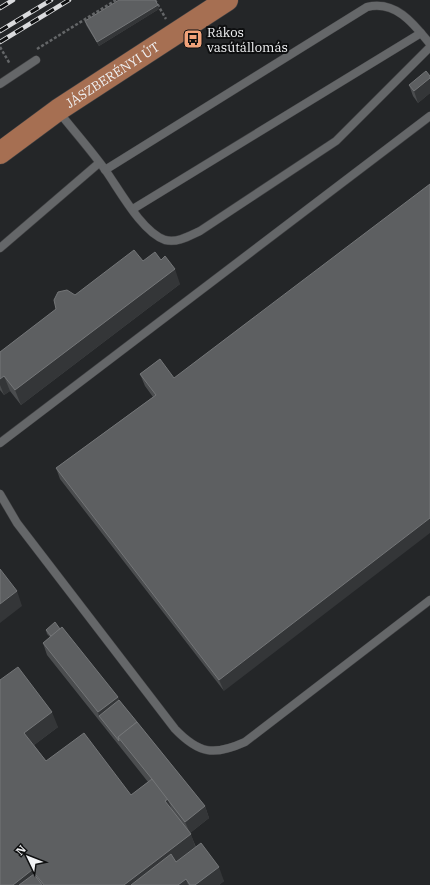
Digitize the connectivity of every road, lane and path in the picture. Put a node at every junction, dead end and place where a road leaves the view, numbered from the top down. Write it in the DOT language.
graph roads {
  1 [pos="116,0"];
  2 [pos="155,0"];
  3 [pos="227,0"];
  4 [pos="166,19"];
  5 [pos="421,33"];
  6 [pos="430,46"];
  7 [pos="0,47"];
  8 [pos="36,60"];
  9 [pos="16,74"];
  10 [pos="0,84"];
  11 [pos="58,110"];
  12 [pos="430,116"];
  13 [pos="0,153"];
  14 [pos="99,162"];
  15 [pos="105,170"];
  16 [pos="133,209"];
  17 [pos="0,248"];
  18 [pos="0,443"];
  19 [pos="0,494"];
  20 [pos="430,600"];
  1 -- 8 [label="path"];
  2 -- 4 [label="path"];
  3 -- 11 [label="main road, JÁSZBERÉNYI ÚT"];
  5 -- 6 [label="lane"];
  5 -- 15 [label="lane"];
  5 -- 16 [label="lane"];
  6 -- 16 [label="lane"];
  7 -- 9 [label="path"];
  8 -- 9 [label="lane"];
  9 -- 10 [label="lane"];
  11 -- 13 [label="main road, JÁSZBERÉNYI ÚT"];
  11 -- 14 [label="lane"];
  12 -- 18 [label="lane"];
  14 -- 15 [label="lane"];
  14 -- 17 [label="lane"];
  15 -- 16 [label="lane"];
  19 -- 20 [label="lane"];
}
